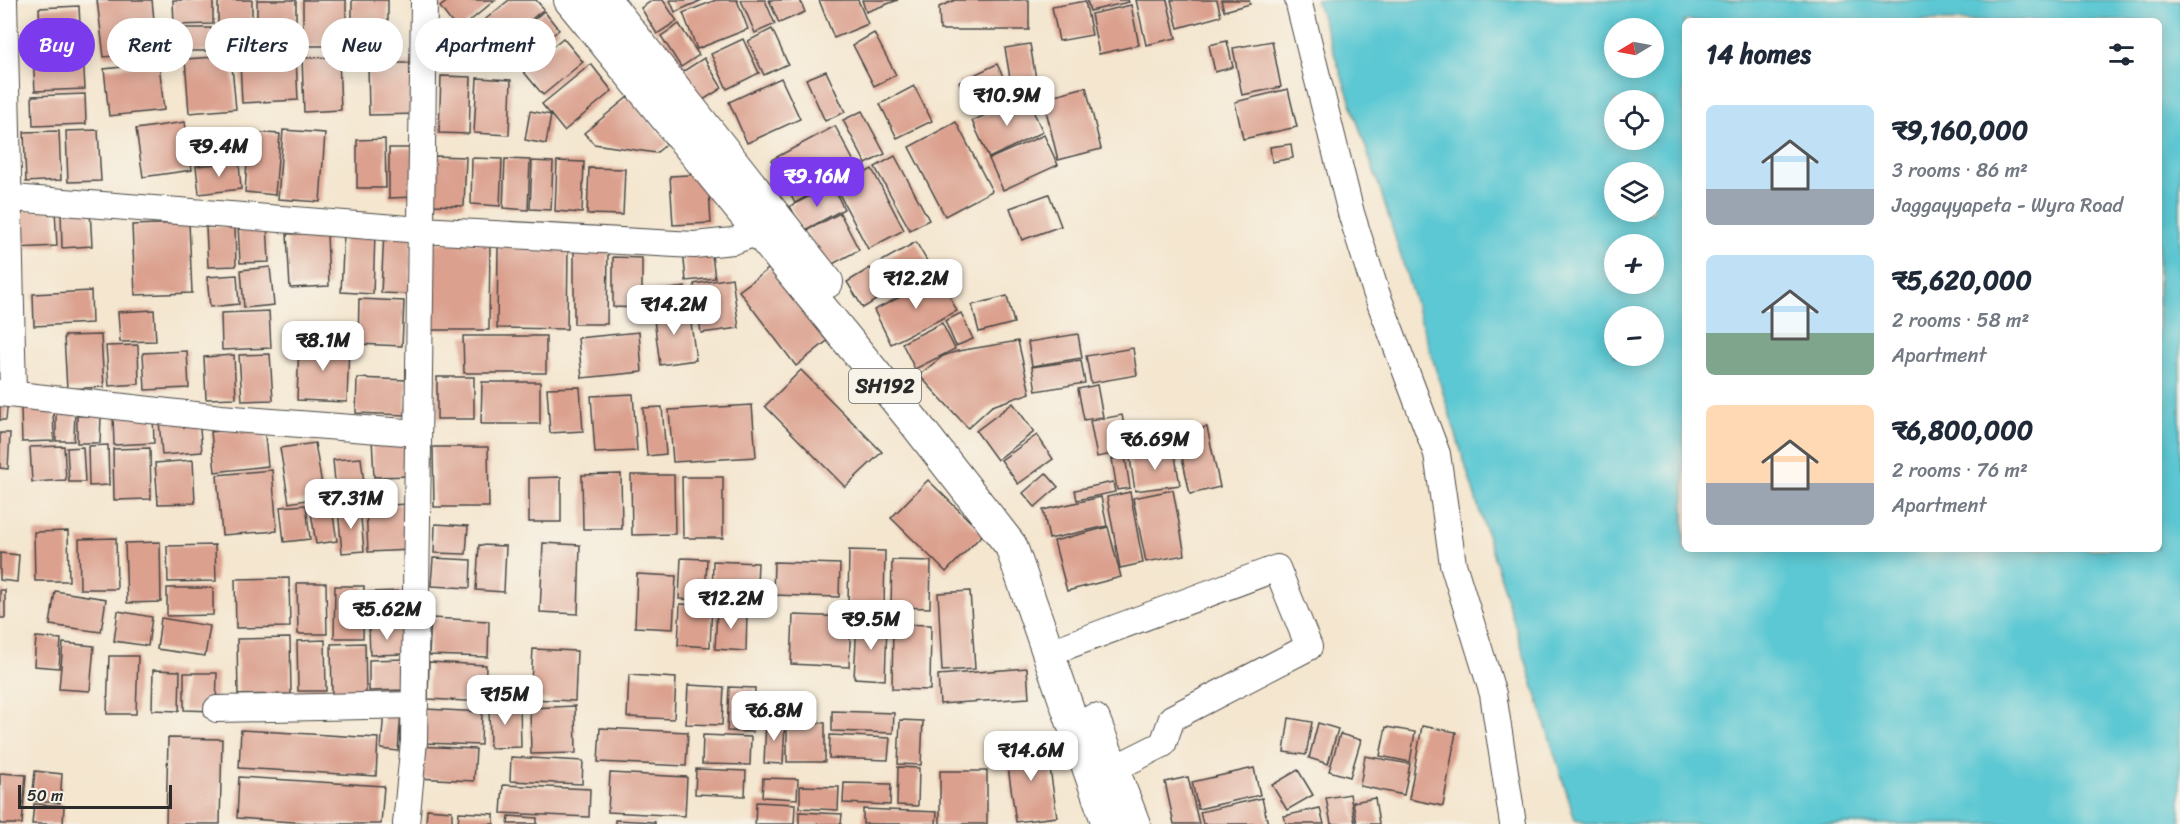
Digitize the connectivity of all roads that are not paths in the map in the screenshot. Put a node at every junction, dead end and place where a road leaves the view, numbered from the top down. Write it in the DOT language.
graph roads {
  1 [pos="4,0"];
  2 [pos="424,0"];
  3 [pos="570,0"];
  4 [pos="605,0"];
  5 [pos="1298,0"];
  6 [pos="4,198"];
  7 [pos="421,230"];
  8 [pos="759,232"];
  9 [pos="7,394"];
  10 [pos="418,433"];
  11 [pos="1057,649"];
  12 [pos="415,705"];
  13 [pos="217,709"];
  14 [pos="1102,774"];
  15 [pos="406,824"];
  16 [pos="1108,824"];
  17 [pos="1134,824"];
  18 [pos="1513,824"];
  1 -- 6 [label="street"];
  2 -- 7 [label="street"];
  3 -- 8 [label="main road, SH192"];
  4 -- 11 [label="main road, SH192"];
  5 -- 18 [label="street"];
  6 -- 7 [label="street"];
  6 -- 9 [label="street"];
  7 -- 8 [label="street"];
  7 -- 10 [label="street"];
  8 -- 11 [label="main road, SH192"];
  9 -- 10 [label="street"];
  10 -- 12 [label="street"];
  11 -- 14 [label="main road, SH192"];
  11 -- 14 [label="street"];
  12 -- 13 [label="street"];
  12 -- 15 [label="street"];
  14 -- 16 [label="main road, SH192"];
  14 -- 17 [label="main road, SH192"];
}
